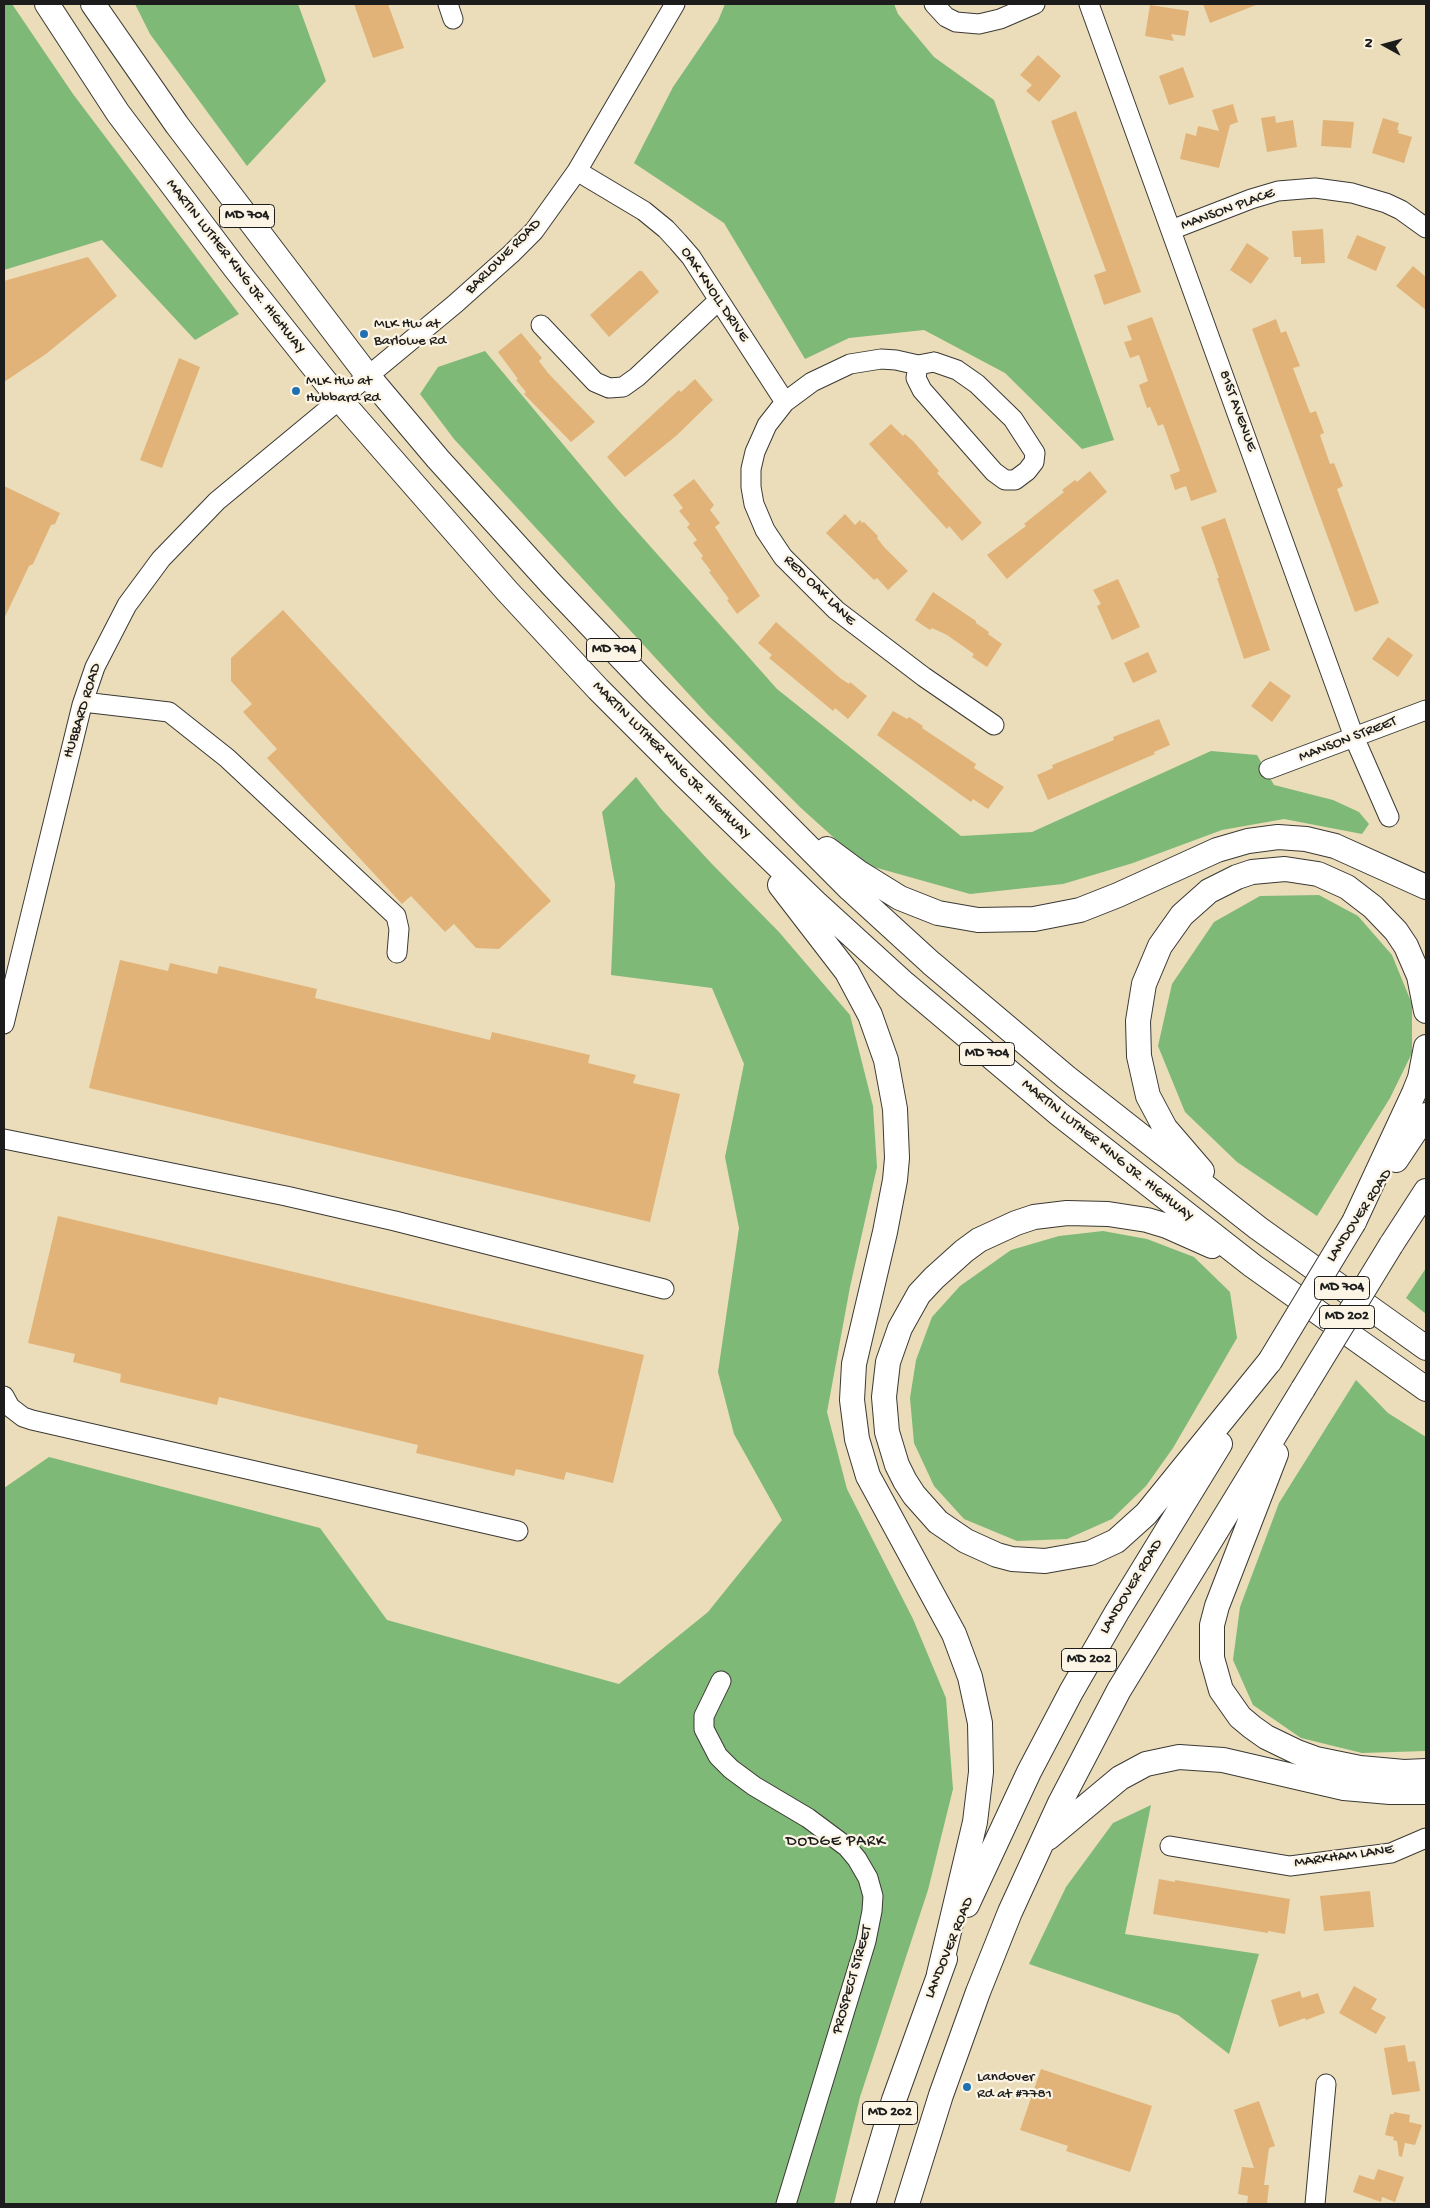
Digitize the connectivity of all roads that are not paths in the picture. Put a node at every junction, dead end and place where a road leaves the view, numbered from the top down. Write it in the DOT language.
graph roads {
  1 [pos="47,4"];
  2 [pos="93,4"];
  3 [pos="675,4"];
  4 [pos="934,4"];
  5 [pos="1035,4"];
  6 [pos="1089,4"];
  7 [pos="577,171"];
  8 [pos="1426,228"];
  9 [pos="1171,230"];
  10 [pos="719,300"];
  11 [pos="541,325"];
  12 [pos="918,365"];
  13 [pos="368,376"];
  14 [pos="340,400"];
  15 [pos="785,402"];
  16 [pos="83,702"];
  17 [pos="1426,710"];
  18 [pos="994,725"];
  19 [pos="1354,737"];
  20 [pos="1270,769"];
  21 [pos="757,795"];
  22 [pos="1389,817"];
  23 [pos="734,826"];
  24 [pos="1426,888"];
  25 [pos="397,953"];
  26 [pos="1426,1011"];
  27 [pos="4,1024"];
  28 [pos="1426,1047"];
  29 [pos="1426,1116"];
  30 [pos="4,1139"];
  31 [pos="1426,1191"];
  32 [pos="1354,1222"];
  33 [pos="1258,1228"];
  34 [pos="1253,1266"];
  35 [pos="664,1289"];
  36 [pos="1426,1348"];
  37 [pos="1381,1358"];
  38 [pos="1270,1361"];
  39 [pos="1303,1389"];
  40 [pos="1426,1389"];
  41 [pos="4,1396"];
  42 [pos="1426,1398"];
  43 [pos="518,1531"];
  44 [pos="721,1682"];
  45 [pos="1426,1771"];
  46 [pos="1426,1792"];
  47 [pos="1426,1838"];
  48 [pos="1041,1844"];
  49 [pos="1170,1846"];
  50 [pos="939,1974"];
  51 [pos="1326,2084"];
  52 [pos="786,2204"];
  53 [pos="863,2204"];
  54 [pos="907,2204"];
  55 [pos="1315,2204"];
  1 -- 14 [label="main road, MARTIN LUTHER KING JR. HIGHWAY / MD 704"];
  2 -- 13 [label="main road, MARTIN LUTHER KING JR. HIGHWAY / MD 704"];
  3 -- 7 [label="street, BARLOWE ROAD"];
  4 -- 5 [label="street"];
  6 -- 9 [label="street, 81ST AVENUE"];
  7 -- 10 [label="street, OAK KNOLL DRIVE"];
  7 -- 13 [label="street, BARLOWE ROAD"];
  8 -- 9 [label="street, MANSON PLACE"];
  9 -- 19 [label="street, 81ST AVENUE"];
  10 -- 11 [label="street"];
  10 -- 15 [label="street, OAK KNOLL DRIVE"];
  12 -- 12 [label="street, RED OAK LANE"];
  12 -- 15 [label="street, RED OAK LANE"];
  13 -- 14 [label="street, BARLOWE ROAD"];
  13 -- 21 [label="main road, MARTIN LUTHER KING JR. HIGHWAY / MD 704"];
  14 -- 16 [label="street, HUBBARD ROAD"];
  14 -- 23 [label="main road, MARTIN LUTHER KING JR. HIGHWAY / MD 704"];
  15 -- 18 [label="street, RED OAK LANE"];
  16 -- 25 [label="street"];
  16 -- 27 [label="street, HUBBARD ROAD"];
  17 -- 19 [label="street, MANSON STREET"];
  19 -- 20 [label="street, MANSON STREET"];
  19 -- 22 [label="street, 81ST AVENUE"];
  21 -- 24 [label="main road"];
  21 -- 33 [label="main road, MARTIN LUTHER KING JR. HIGHWAY / MD 704"];
  23 -- 34 [label="main road, MARTIN LUTHER KING JR. HIGHWAY / MD 704"];
  23 -- 50 [label="main road"];
  26 -- 33 [label="main road"];
  28 -- 32 [label="main road"];
  29 -- 32 [label="main road, LANDOVER ROAD / MD 202"];
  30 -- 35 [label="street"];
  31 -- 39 [label="main road, MD 202, bridge"];
  32 -- 38 [label="main road, LANDOVER ROAD / MD 202, bridge"];
  33 -- 36 [label="main road, MARTIN LUTHER KING JR. HIGHWAY / MD 704"];
  34 -- 37 [label="main road, MARTIN LUTHER KING JR. HIGHWAY / MD 704"];
  34 -- 38 [label="main road"];
  37 -- 40 [label="main road, MARTIN LUTHER KING JR. HIGHWAY / MD 704"];
  37 -- 42 [label="main road"];
  38 -- 50 [label="main road, LANDOVER ROAD / MD 202"];
  39 -- 45 [label="main road"];
  39 -- 48 [label="main road, MD 202"];
  41 -- 43 [label="street"];
  44 -- 52 [label="street, PROSPECT STREET"];
  46 -- 48 [label="main road"];
  47 -- 49 [label="street, MARKHAM LANE"];
  48 -- 54 [label="main road, MD 202"];
  50 -- 53 [label="main road, LANDOVER ROAD / MD 202"];
  51 -- 55 [label="street"];
}
